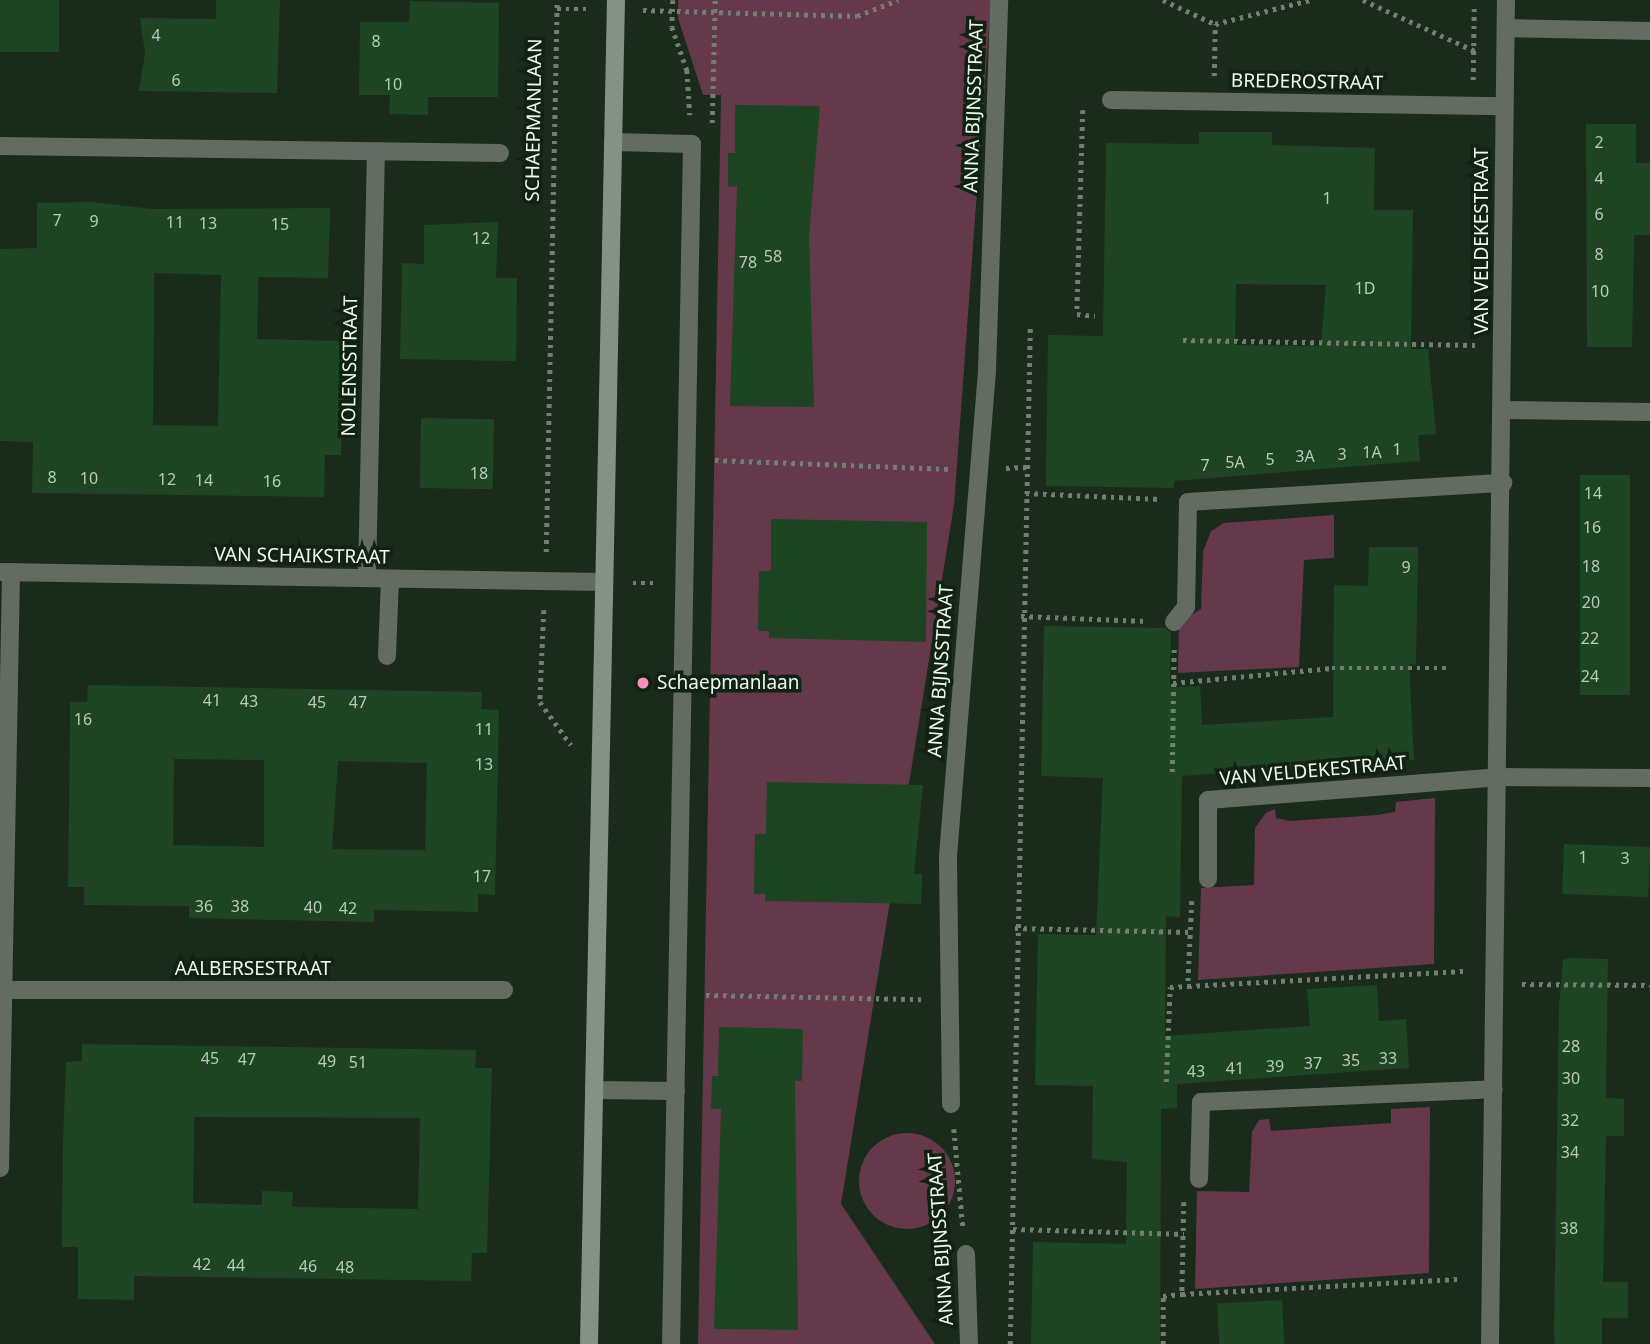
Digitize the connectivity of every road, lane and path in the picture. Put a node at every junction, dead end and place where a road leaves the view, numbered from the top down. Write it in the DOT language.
graph roads {
  1 [pos="557,0"];
  2 [pos="616,0"];
  3 [pos="673,0"];
  4 [pos="898,0"];
  5 [pos="999,0"];
  6 [pos="1163,0"];
  7 [pos="1310,0"];
  8 [pos="1363,0"];
  9 [pos="1474,0"];
  10 [pos="1506,0"];
  11 [pos="714,13"];
  12 [pos="1215,24"];
  13 [pos="1506,29"];
  14 [pos="1650,31"];
  15 [pos="1473,51"];
  16 [pos="1505,53"];
  17 [pos="1111,100"];
  18 [pos="1214,102"];
  19 [pos="1472,106"];
  20 [pos="1502,106"];
  21 [pos="613,142"];
  22 [pos="692,144"];
  23 [pos="0,146"];
  24 [pos="500,153"];
  25 [pos="376,155"];
  26 [pos="1096,316"];
  27 [pos="1030,328"];
  28 [pos="1183,340"];
  29 [pos="1503,345"];
  30 [pos="1503,410"];
  31 [pos="1650,412"];
  32 [pos="686,459"];
  33 [pos="1026,467"];
  34 [pos="976,470"];
  35 [pos="1503,483"];
  36 [pos="1026,493"];
  37 [pos="1188,502"];
  38 [pos="5,572"];
  39 [pos="367,578"];
  40 [pos="390,579"];
  41 [pos="546,582"];
  42 [pos="604,582"];
  43 [pos="684,583"];
  44 [pos="1021,616"];
  45 [pos="1174,622"];
  46 [pos="387,656"];
  47 [pos="1446,668"];
  48 [pos="1173,683"];
  49 [pos="540,702"];
  50 [pos="1172,772"];
  51 [pos="1501,777"];
  52 [pos="1650,778"];
  53 [pos="1208,879"];
  54 [pos="1015,928"];
  55 [pos="1191,932"];
  56 [pos="1497,976"];
  57 [pos="1650,985"];
  58 [pos="1188,986"];
  59 [pos="3,990"];
  60 [pos="504,990"];
  61 [pos="677,995"];
  62 [pos="947,999"];
  63 [pos="1,1031"];
  64 [pos="1166,1082"];
  65 [pos="1494,1089"];
  66 [pos="594,1090"];
  67 [pos="676,1091"];
  68 [pos="951,1104"];
  69 [pos="0,1168"];
  70 [pos="1199,1180"];
  71 [pos="1013,1229"];
  72 [pos="1184,1234"];
  73 [pos="966,1254"];
  74 [pos="1491,1277"];
  75 [pos="1182,1294"];
  76 [pos="589,1344"];
  77 [pos="671,1344"];
  78 [pos="968,1344"];
  79 [pos="1010,1344"];
  80 [pos="1163,1344"];
  81 [pos="1490,1344"];
  1 -- 41 [label="path, SCHAEPMANLAAN"];
  2 -- 21 [label="street"];
  3 -- 22 [label="path"];
  4 -- 11 [label="path"];
  5 -- 34 [label="street, ANNA BIJNSSTRAAT"];
  6 -- 12 [label="path"];
  7 -- 12 [label="path"];
  8 -- 15 [label="path"];
  9 -- 15 [label="path"];
  10 -- 13 [label="street, VAN VELDEKESTRAAT"];
  12 -- 18 [label="path"];
  13 -- 14 [label="street"];
  13 -- 16 [label="street, VAN VELDEKESTRAAT"];
  15 -- 16 [label="path"];
  15 -- 19 [label="path"];
  16 -- 20 [label="street, VAN VELDEKESTRAAT"];
  17 -- 18 [label="street, BREDEROSTRAAT"];
  17 -- 26 [label="path"];
  18 -- 19 [label="street, BREDEROSTRAAT"];
  19 -- 20 [label="street, BREDEROSTRAAT"];
  20 -- 29 [label="street, VAN VELDEKESTRAAT"];
  21 -- 22 [label="street"];
  21 -- 42 [label="street"];
  22 -- 32 [label="street"];
  23 -- 25 [label="street"];
  24 -- 25 [label="street"];
  25 -- 39 [label="street, NOLENSSTRAAT"];
  27 -- 33 [label="path"];
  28 -- 29 [label="path"];
  29 -- 30 [label="street, VAN VELDEKESTRAAT"];
  30 -- 31 [label="street"];
  30 -- 35 [label="street, VAN VELDEKESTRAAT"];
  32 -- 34 [label="path"];
  32 -- 43 [label="street"];
  33 -- 34 [label="path"];
  33 -- 36 [label="path"];
  34 -- 62 [label="street, ANNA BIJNSSTRAAT"];
  35 -- 37 [label="street"];
  35 -- 51 [label="street, VAN VELDEKESTRAAT"];
  36 -- 37 [label="path"];
  36 -- 44 [label="path"];
  37 -- 45 [label="street"];
  38 -- 39 [label="street, VAN SCHAIKSTRAAT"];
  38 -- 59 [label="street"];
  39 -- 40 [label="street, VAN SCHAIKSTRAAT"];
  40 -- 41 [label="street, VAN SCHAIKSTRAAT"];
  40 -- 46 [label="street"];
  41 -- 42 [label="street, VAN SCHAIKSTRAAT"];
  41 -- 49 [label="path, SCHAEPMANLAAN"];
  42 -- 43 [label="path"];
  42 -- 66 [label="street"];
  43 -- 61 [label="street"];
  44 -- 45 [label="path"];
  44 -- 54 [label="path"];
  45 -- 48 [label="path"];
  47 -- 48 [label="path"];
  48 -- 50 [label="path"];
  51 -- 52 [label="street"];
  51 -- 53 [label="street, VAN VELDEKESTRAAT"];
  51 -- 56 [label="street, VAN VELDEKESTRAAT"];
  53 -- 55 [label="path"];
  54 -- 55 [label="path"];
  54 -- 71 [label="path"];
  55 -- 58 [label="path"];
  56 -- 57 [label="path"];
  56 -- 58 [label="path"];
  56 -- 65 [label="street, VAN VELDEKESTRAAT"];
  58 -- 64 [label="path"];
  59 -- 60 [label="street, AALBERSESTRAAT"];
  59 -- 63 [label="street"];
  61 -- 62 [label="path"];
  61 -- 67 [label="street"];
  62 -- 68 [label="street, ANNA BIJNSSTRAAT"];
  63 -- 69 [label="street"];
  65 -- 70 [label="street"];
  65 -- 74 [label="street, VAN VELDEKESTRAAT"];
  66 -- 67 [label="street"];
  66 -- 76 [label="street"];
  67 -- 77 [label="street"];
  68 -- 73 [label="path, ANNA BIJNSSTRAAT"];
  70 -- 72 [label="path"];
  71 -- 72 [label="path"];
  71 -- 79 [label="path"];
  72 -- 75 [label="path"];
  73 -- 78 [label="street, ANNA BIJNSSTRAAT"];
  74 -- 75 [label="path"];
  74 -- 81 [label="street, VAN VELDEKESTRAAT"];
  75 -- 80 [label="path"];
}
